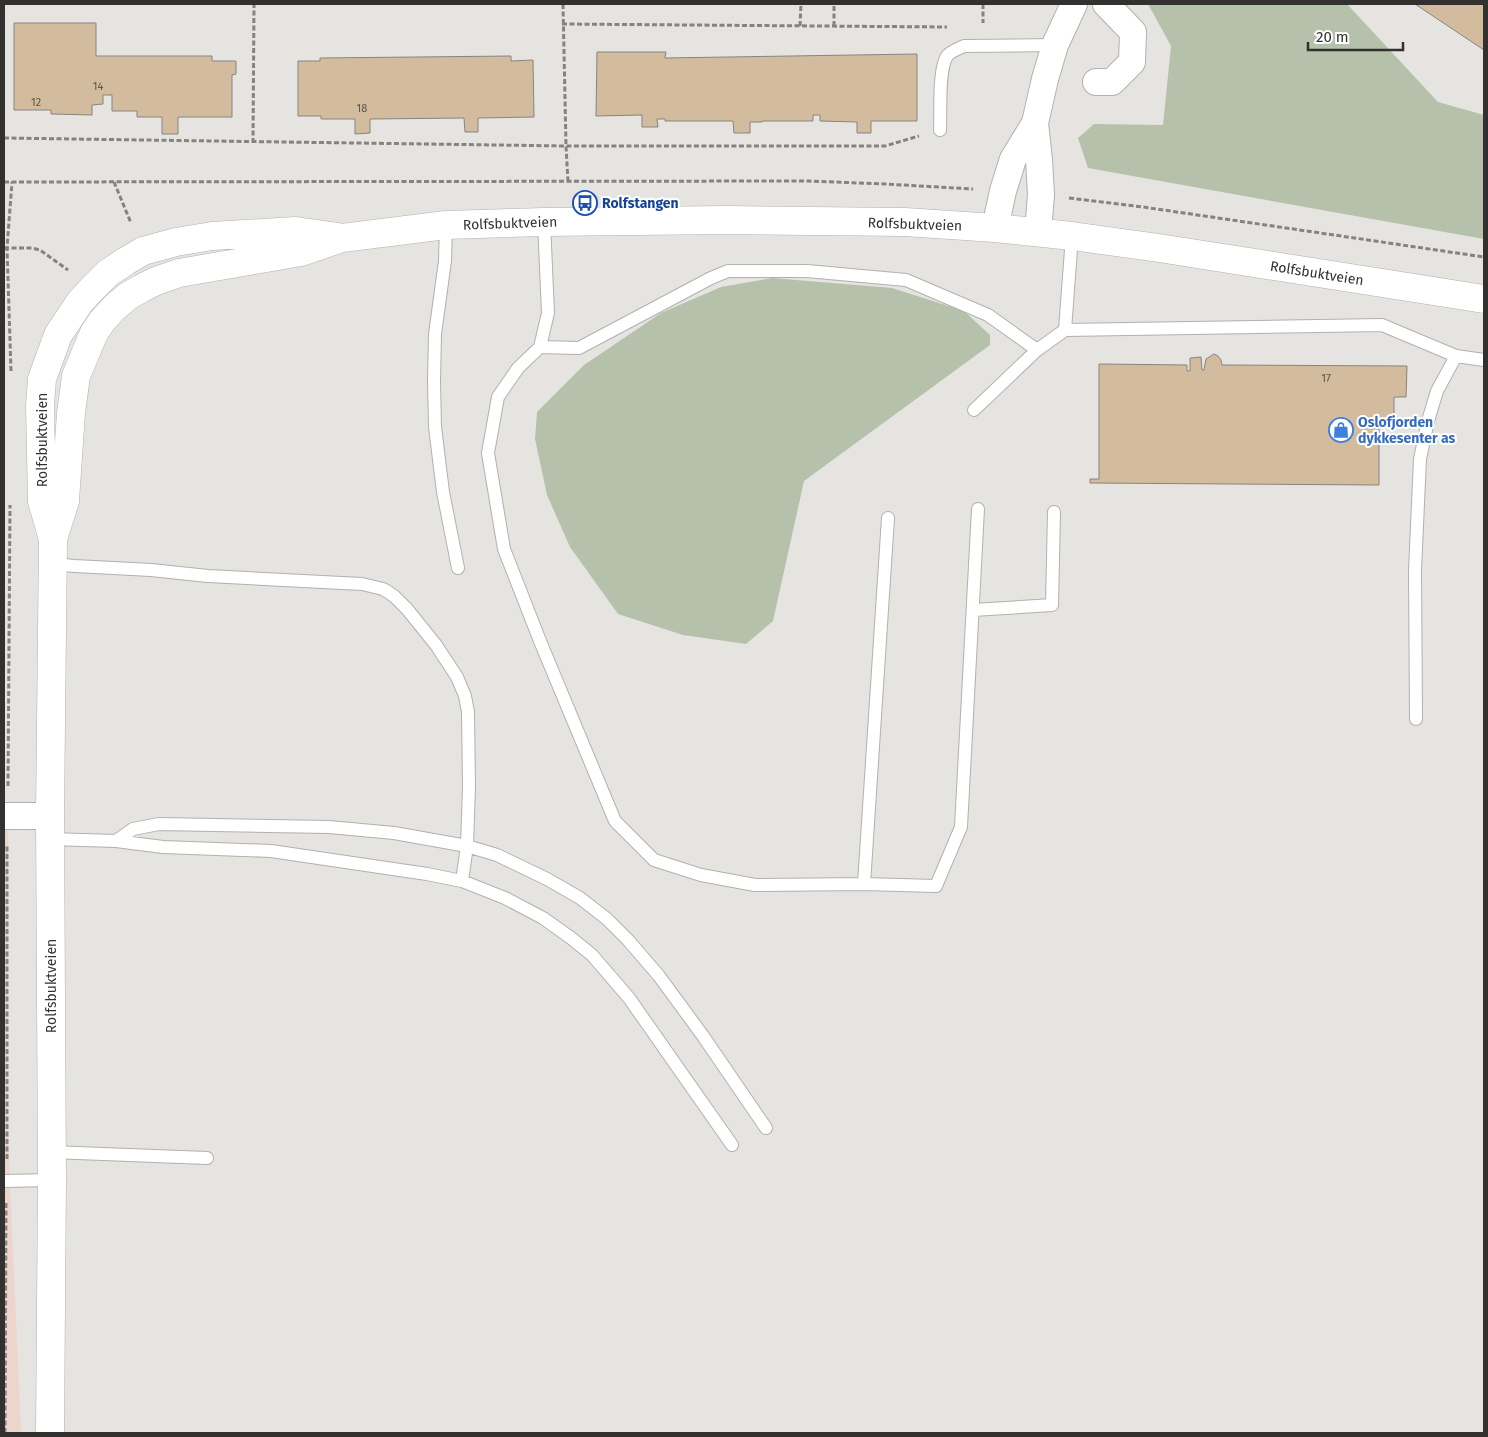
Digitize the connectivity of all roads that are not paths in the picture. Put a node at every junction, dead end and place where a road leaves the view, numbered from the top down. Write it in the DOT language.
graph roads {
  1 [pos="1074,4"];
  2 [pos="1106,4"];
  3 [pos="1055,45"];
  4 [pos="1096,82"];
  5 [pos="1035,123"];
  6 [pos="940,130"];
  7 [pos="544,222"];
  8 [pos="446,225"];
  9 [pos="995,228"];
  10 [pos="1038,232"];
  11 [pos="1072,236"];
  12 [pos="342,238"];
  13 [pos="1484,299"];
  14 [pos="1065,330"];
  15 [pos="540,347"];
  16 [pos="1037,350"];
  17 [pos="1456,356"];
  18 [pos="1484,360"];
  19 [pos="974,410"];
  20 [pos="978,508"];
  21 [pos="1054,512"];
  22 [pos="888,518"];
  23 [pos="53,551"];
  24 [pos="458,568"];
  25 [pos="973,610"];
  26 [pos="1416,719"];
  27 [pos="4,816"];
  28 [pos="50,828"];
  29 [pos="116,841"];
  30 [pos="467,846"];
  31 [pos="462,881"];
  32 [pos="864,884"];
  33 [pos="766,1128"];
  34 [pos="732,1145"];
  35 [pos="51,1152"];
  36 [pos="207,1158"];
  37 [pos="52,1180"];
  38 [pos="4,1181"];
  39 [pos="50,1433"];
  1 -- 3 [label="street"];
  2 -- 4 [label="street"];
  3 -- 5 [label="street"];
  3 -- 6 [label="lane"];
  5 -- 9 [label="street"];
  5 -- 10 [label="street"];
  7 -- 8 [label="street, Rolfsbuktveien"];
  7 -- 9 [label="street, Rolfsbuktveien"];
  7 -- 15 [label="lane"];
  8 -- 12 [label="street, Rolfsbuktveien"];
  8 -- 24 [label="lane"];
  9 -- 10 [label="street, Rolfsbuktveien"];
  10 -- 11 [label="street, Rolfsbuktveien"];
  11 -- 13 [label="street, Rolfsbuktveien"];
  11 -- 14 [label="lane"];
  12 -- 23 [label="street, Rolfsbuktveien"];
  12 -- 23 [label="street, Rolfsbuktveien"];
  14 -- 16 [label="lane"];
  14 -- 17 [label="lane"];
  15 -- 16 [label="lane"];
  15 -- 32 [label="lane"];
  16 -- 19 [label="lane"];
  17 -- 18 [label="lane"];
  17 -- 26 [label="lane"];
  20 -- 25 [label="lane"];
  21 -- 25 [label="lane"];
  22 -- 32 [label="lane"];
  23 -- 28 [label="street, Rolfsbuktveien"];
  23 -- 30 [label="lane"];
  25 -- 32 [label="lane"];
  27 -- 28 [label="street"];
  28 -- 29 [label="lane"];
  28 -- 35 [label="street, Rolfsbuktveien"];
  29 -- 30 [label="lane"];
  29 -- 31 [label="lane"];
  30 -- 31 [label="lane"];
  30 -- 33 [label="lane"];
  31 -- 34 [label="lane"];
  35 -- 36 [label="lane"];
  35 -- 37 [label="street, Rolfsbuktveien"];
  37 -- 38 [label="lane"];
  37 -- 39 [label="street, Rolfsbuktveien"];
}
